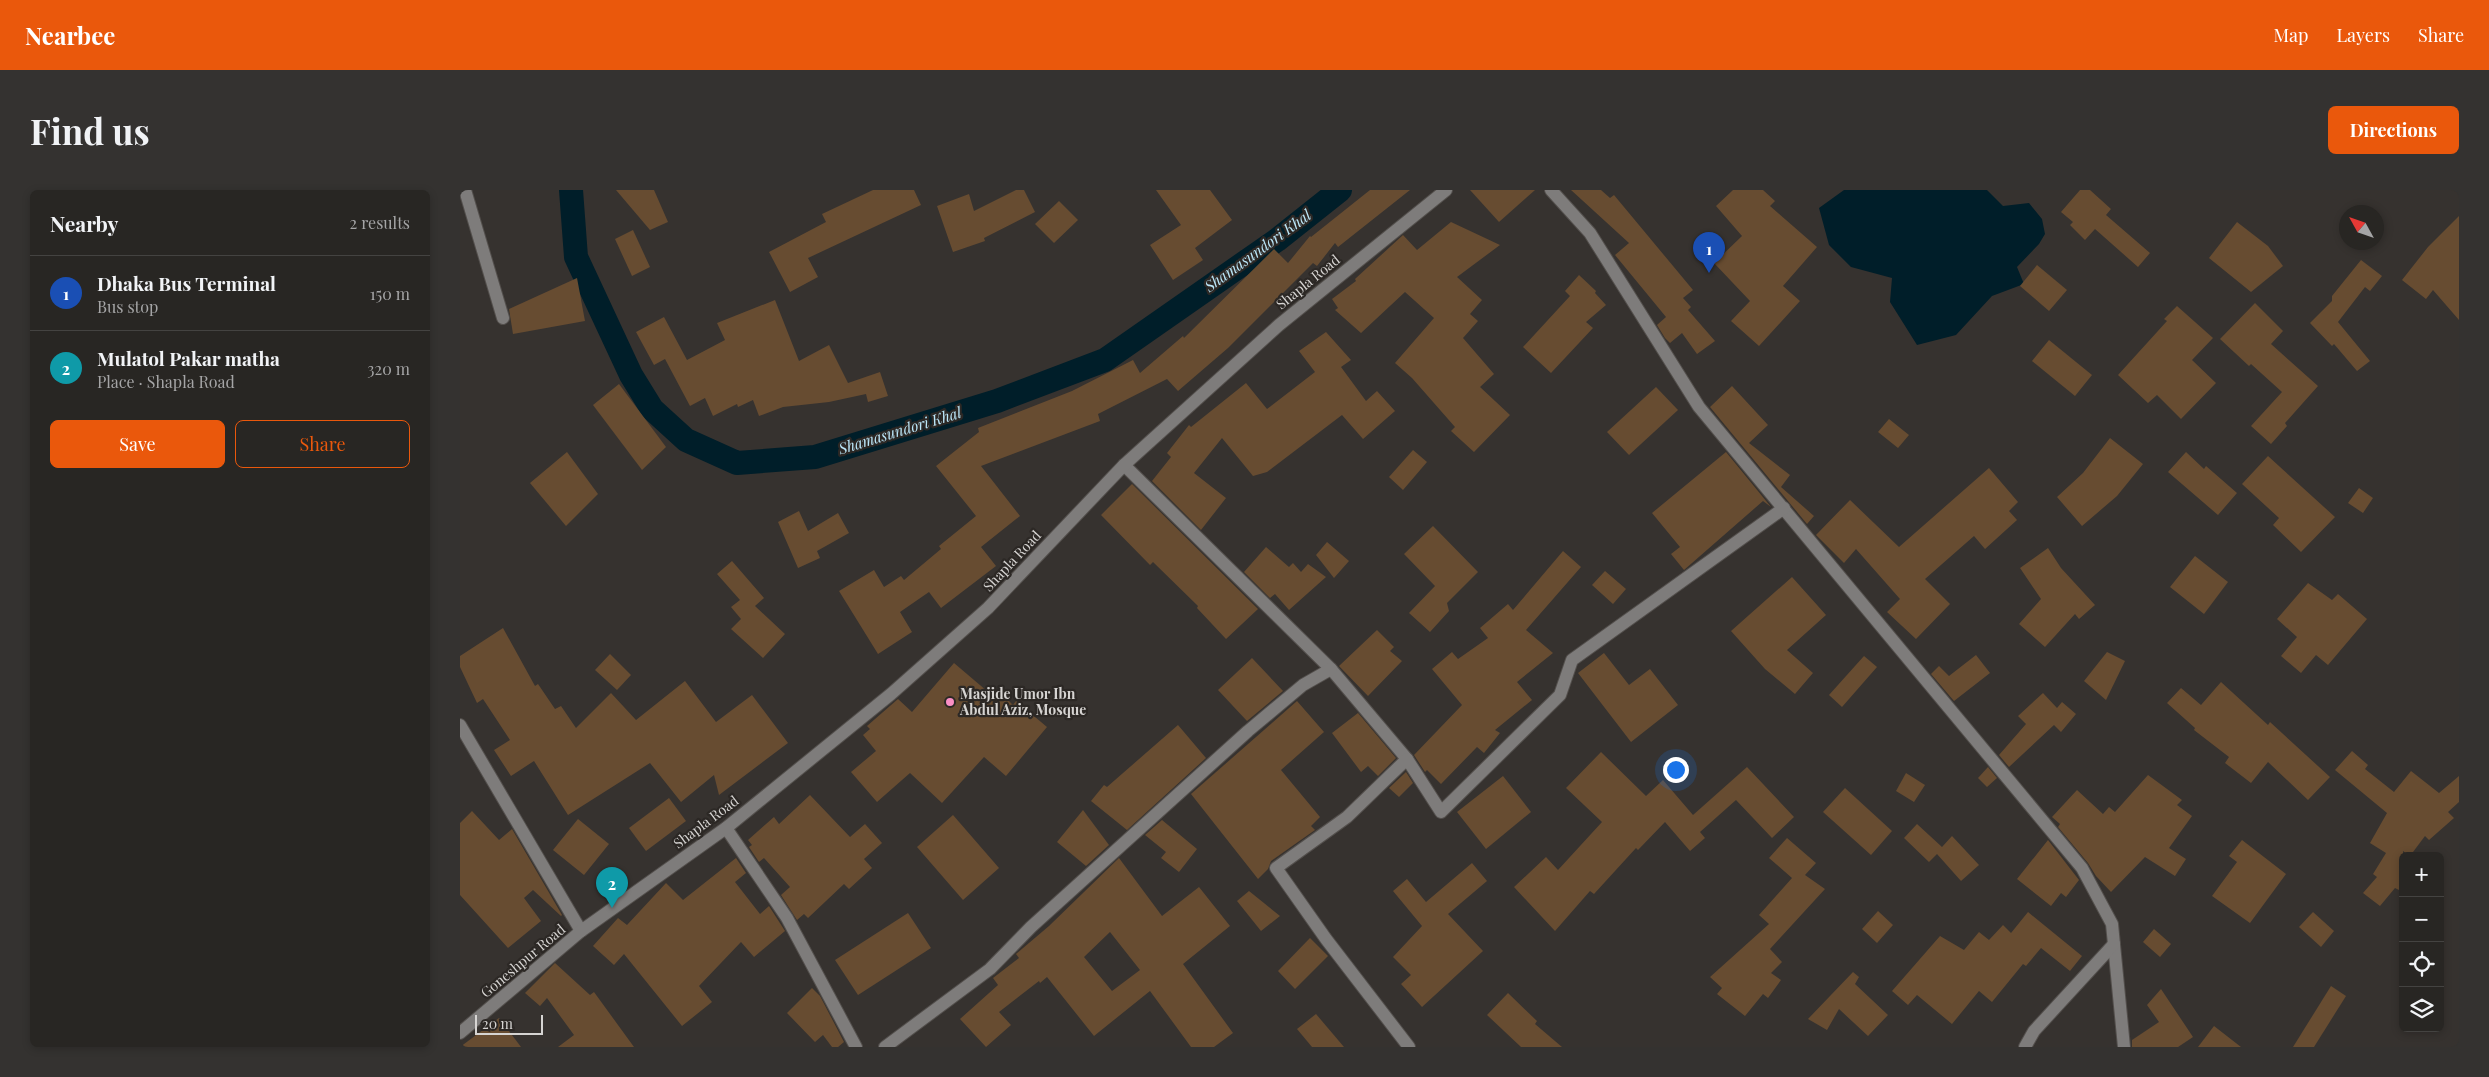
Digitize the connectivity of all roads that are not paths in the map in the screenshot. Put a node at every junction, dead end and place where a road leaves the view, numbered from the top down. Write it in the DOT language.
graph roads {
  1 [pos="465,190"];
  2 [pos="1446,190"];
  3 [pos="1551,190"];
  4 [pos="503,318"];
  5 [pos="1124,465"];
  6 [pos="1784,508"];
  7 [pos="1331,669"];
  8 [pos="460,725"];
  9 [pos="1407,759"];
  10 [pos="726,828"];
  11 [pos="581,931"];
  12 [pos="2114,944"];
  13 [pos="460,1034"];
  14 [pos="856,1047"];
  15 [pos="885,1047"];
  16 [pos="1409,1047"];
  17 [pos="2025,1047"];
  18 [pos="2124,1047"];
  1 -- 4 [label="street"];
  2 -- 5 [label="street, Shapla Road"];
  3 -- 6 [label="street"];
  5 -- 7 [label="street"];
  5 -- 10 [label="street, Shapla Road"];
  6 -- 9 [label="street"];
  6 -- 12 [label="street"];
  7 -- 9 [label="street"];
  7 -- 15 [label="street"];
  8 -- 11 [label="street"];
  9 -- 16 [label="street"];
  10 -- 11 [label="street, Shapla Road"];
  10 -- 14 [label="street"];
  11 -- 13 [label="street, Goneshpur Road"];
  12 -- 17 [label="street"];
  12 -- 18 [label="street"];
}
